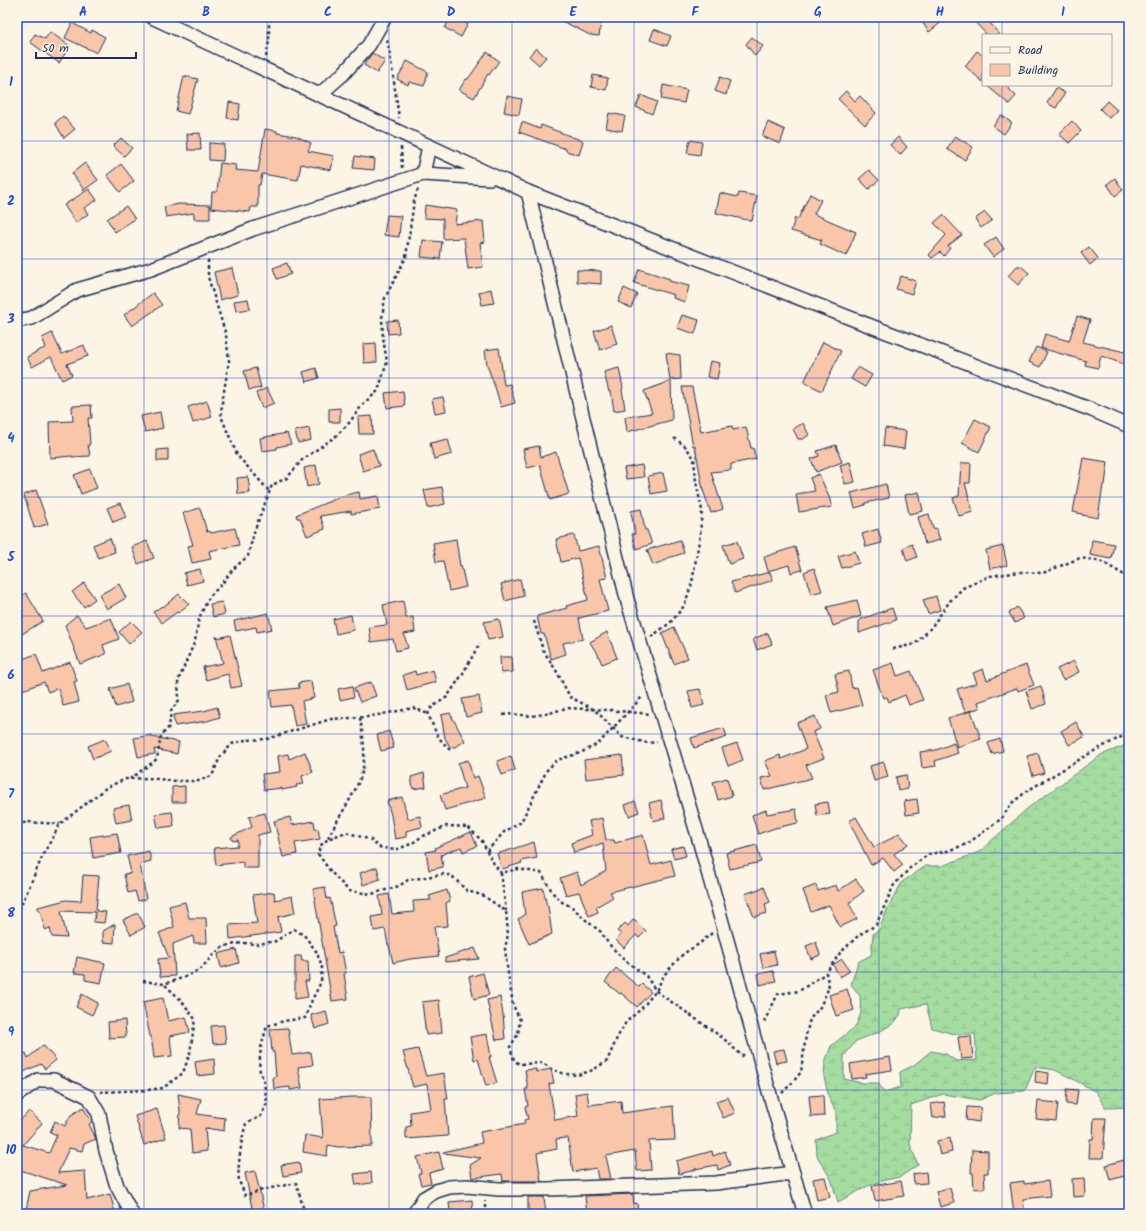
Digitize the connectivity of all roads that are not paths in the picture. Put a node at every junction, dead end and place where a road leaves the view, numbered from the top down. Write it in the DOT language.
graph roads {
  1 [pos="152,17"];
  2 [pos="383,21"];
  3 [pos="318,95"];
  4 [pos="429,146"];
  5 [pos="423,174"];
  6 [pos="498,179"];
  7 [pos="528,192"];
  8 [pos="17,322"];
  9 [pos="1129,426"];
  10 [pos="17,1095"];
  11 [pos="793,1173"];
  12 [pos="804,1212"];
  13 [pos="132,1214"];
  14 [pos="414,1214"];
  1 -- 3 [label="street"];
  2 -- 3 [label="street"];
  3 -- 4 [label="street"];
  4 -- 5 [label="street"];
  4 -- 6 [label="street"];
  5 -- 6 [label="street"];
  5 -- 8 [label="street"];
  6 -- 7 [label="street"];
  7 -- 9 [label="street"];
  7 -- 11 [label="street"];
  10 -- 13 [label="street"];
  11 -- 12 [label="street"];
  11 -- 14 [label="street"];
}
